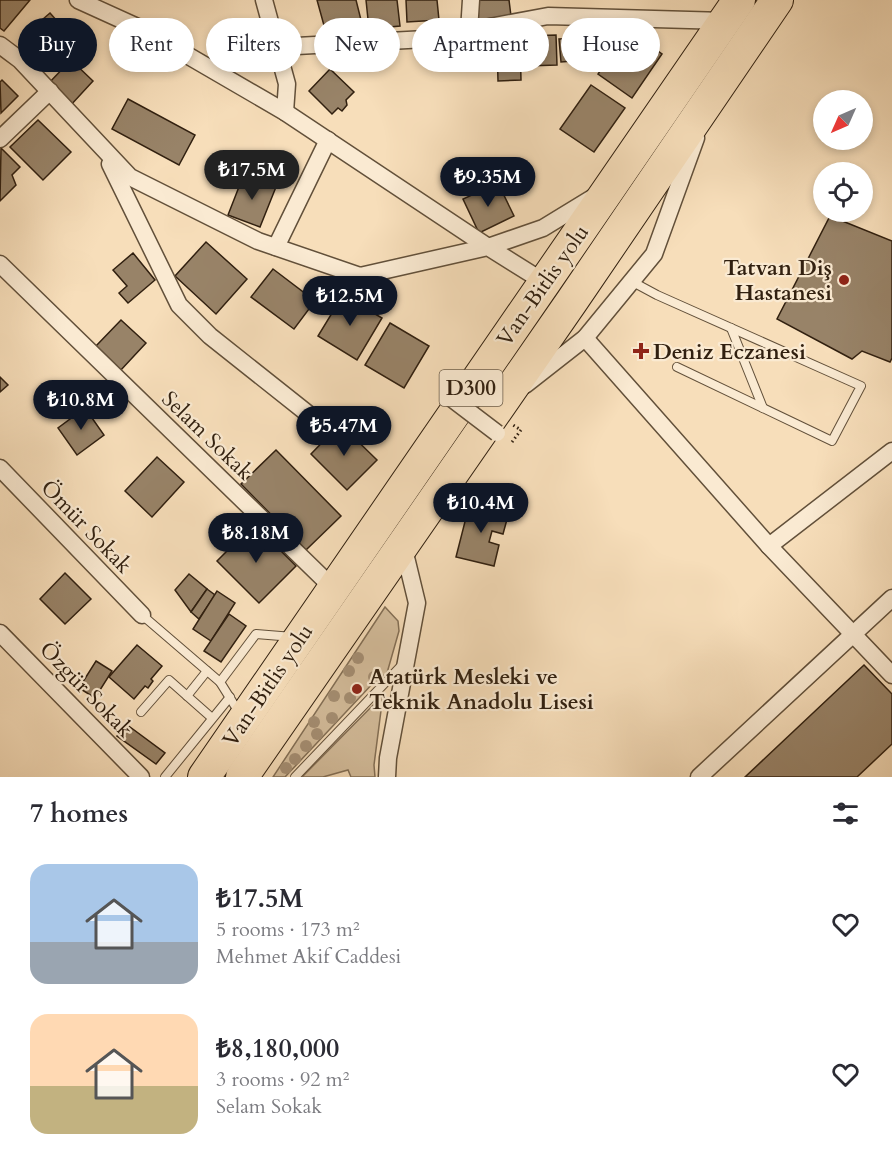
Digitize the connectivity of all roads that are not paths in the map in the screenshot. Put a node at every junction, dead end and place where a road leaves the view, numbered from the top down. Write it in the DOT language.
graph roads {
  1 [pos="78,0"];
  2 [pos="264,0"];
  3 [pos="471,0"];
  4 [pos="777,0"];
  5 [pos="732,10"];
  6 [pos="269,18"];
  7 [pos="470,18"];
  8 [pos="537,18"];
  9 [pos="412,40"];
  10 [pos="0,45"];
  11 [pos="302,46"];
  12 [pos="284,72"];
  13 [pos="50,92"];
  14 [pos="710,98"];
  15 [pos="285,112"];
  16 [pos="8,123"];
  17 [pos="0,139"];
  18 [pos="328,140"];
  19 [pos="101,146"];
  20 [pos="610,186"];
  21 [pos="276,247"];
  22 [pos="488,247"];
  23 [pos="0,264"];
  24 [pos="632,281"];
  25 [pos="544,282"];
  26 [pos="731,328"];
  27 [pos="585,338"];
  28 [pos="677,367"];
  29 [pos="447,395"];
  30 [pos="764,408"];
  31 [pos="312,417"];
  32 [pos="499,419"];
  33 [pos="892,451"];
  34 [pos="0,468"];
  35 [pos="402,544"];
  36 [pos="769,546"];
  37 [pos="333,588"];
  38 [pos="892,598"];
  39 [pos="142,615"];
  40 [pos="0,633"];
  41 [pos="852,634"];
  42 [pos="300,637"];
  43 [pos="406,661"];
  44 [pos="207,671"];
  45 [pos="892,675"];
  46 [pos="220,682"];
  47 [pos="187,696"];
  48 [pos="237,709"];
  49 [pos="141,712"];
  50 [pos="212,718"];
  51 [pos="248,767"];
  52 [pos="141,777"];
  53 [pos="165,777"];
  54 [pos="204,777"];
  55 [pos="296,777"];
  56 [pos="387,777"];
  57 [pos="699,777"];
  1 -- 15 [label="street"];
  2 -- 6 [label="street"];
  3 -- 7 [label="street"];
  4 -- 14 [label="highway, Van-Bitlis yolu / D300"];
  5 -- 8 [label="street"];
  5 -- 20 [label="highway, Van-Bitlis yolu / D300"];
  9 -- 11 [label="street"];
  10 -- 13 [label="street"];
  12 -- 15 [label="street"];
  13 -- 16 [label="street"];
  13 -- 19 [label="street"];
  14 -- 24 [label="street"];
  14 -- 32 [label="highway, Van-Bitlis yolu / D300"];
  15 -- 18 [label="street"];
  16 -- 17 [label="street"];
  18 -- 21 [label="street"];
  18 -- 22 [label="street"];
  19 -- 21 [label="street"];
  19 -- 31 [label="street"];
  20 -- 22 [label="street"];
  20 -- 25 [label="highway, Van-Bitlis yolu / D300"];
  21 -- 22 [label="street"];
  22 -- 25 [label="street"];
  23 -- 37 [label="street, Selam Sokak"];
  24 -- 26 [label="lane"];
  24 -- 27 [label="street"];
  25 -- 37 [label="highway, Van-Bitlis yolu / D300"];
  26 -- 30 [label="lane"];
  26 -- 30 [label="lane"];
  27 -- 32 [label="street"];
  27 -- 36 [label="street"];
  28 -- 30 [label="lane"];
  29 -- 32 [label="street, bridge"];
  32 -- 35 [label="highway, Van-Bitlis yolu / D300"];
  33 -- 36 [label="street"];
  34 -- 39 [label="street, Ömür Sokak"];
  35 -- 43 [label="street"];
  35 -- 51 [label="highway, Van-Bitlis yolu / D300"];
  36 -- 41 [label="street"];
  37 -- 42 [label="highway, Van-Bitlis yolu / D300"];
  38 -- 41 [label="street"];
  39 -- 44 [label="lane"];
  40 -- 52 [label="street, Özgür Sokak"];
  41 -- 45 [label="street"];
  41 -- 57 [label="street"];
  42 -- 46 [label="lane"];
  42 -- 48 [label="highway, Van-Bitlis yolu / D300"];
  43 -- 55 [label="lane"];
  43 -- 56 [label="street"];
  44 -- 46 [label="lane"];
  44 -- 47 [label="lane"];
  46 -- 48 [label="lane"];
  47 -- 49 [label="lane"];
  47 -- 50 [label="lane"];
  48 -- 50 [label="lane"];
  48 -- 54 [label="highway, Van-Bitlis yolu / D300"];
  50 -- 53 [label="lane"];
}
